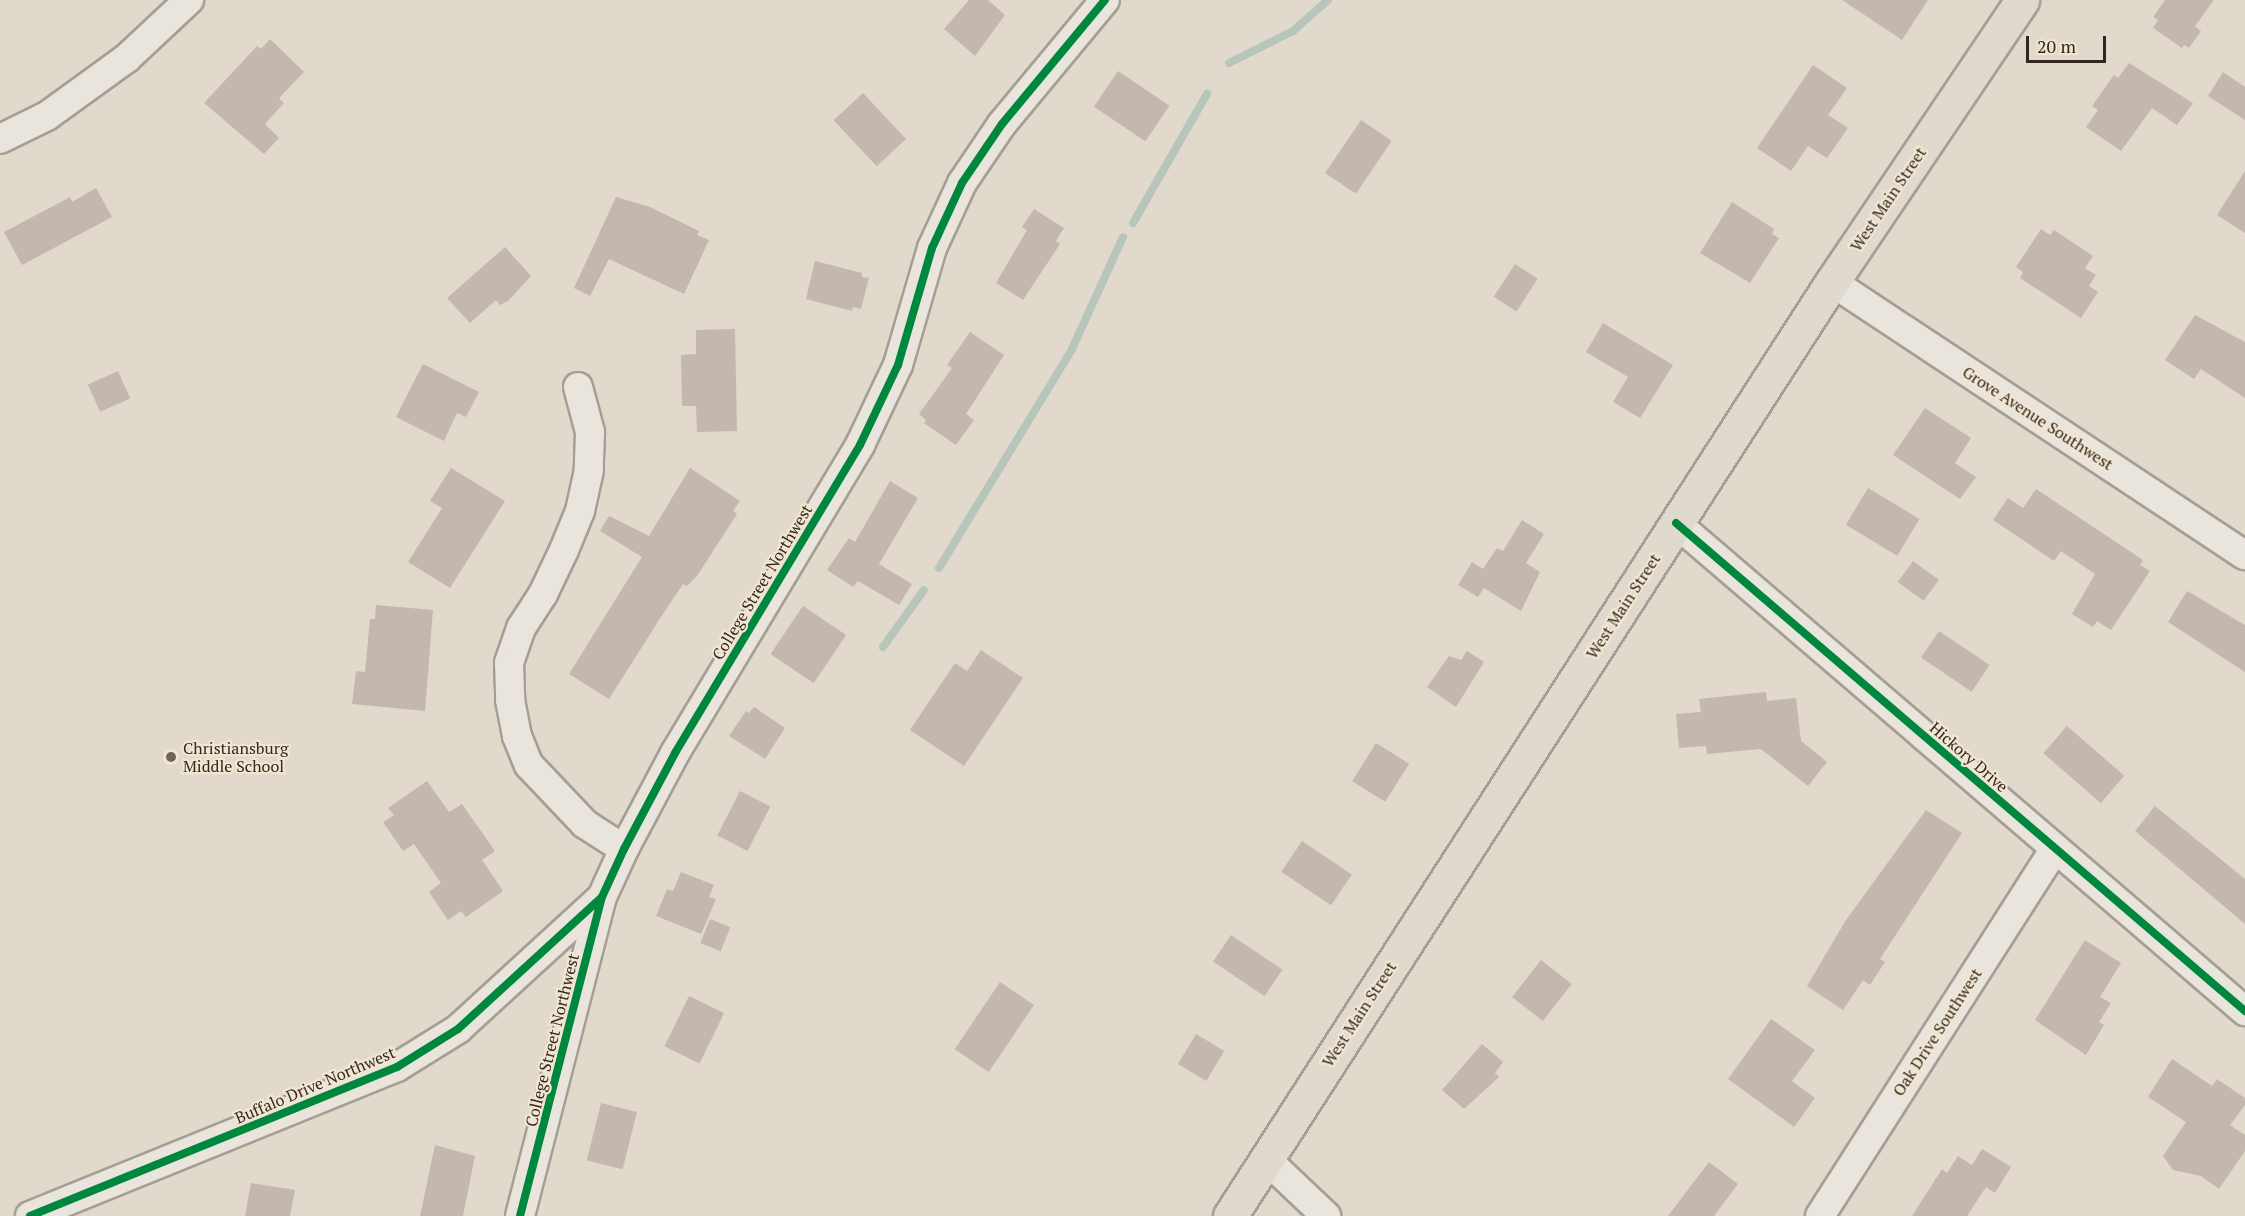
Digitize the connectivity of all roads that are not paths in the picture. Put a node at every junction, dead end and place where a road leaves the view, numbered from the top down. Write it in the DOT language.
graph roads {
  1 [pos="189,0"];
  2 [pos="1106,0"];
  3 [pos="2022,0"];
  4 [pos="0,139"];
  5 [pos="1832,282"];
  6 [pos="578,387"];
  7 [pos="1676,523"];
  8 [pos="2245,555"];
  9 [pos="624,849"];
  10 [pos="2055,849"];
  11 [pos="602,897"];
  12 [pos="2245,1011"];
  13 [pos="1266,1159"];
  14 [pos="30,1216"];
  15 [pos="520,1216"];
  16 [pos="1230,1216"];
  17 [pos="1326,1216"];
  18 [pos="1820,1216"];
  1 -- 4 [label="street"];
  2 -- 9 [label="street, College Street Northwest"];
  3 -- 5 [label="main road, West Main Street"];
  5 -- 7 [label="main road, West Main Street"];
  5 -- 8 [label="street, Grove Avenue Southwest"];
  6 -- 9 [label="street"];
  7 -- 10 [label="street, Hickory Drive"];
  7 -- 13 [label="main road, West Main Street"];
  9 -- 11 [label="street, College Street Northwest"];
  10 -- 12 [label="street, Hickory Drive"];
  10 -- 18 [label="street, Oak Drive Southwest"];
  11 -- 14 [label="street, Buffalo Drive Northwest"];
  11 -- 15 [label="street, College Street Northwest"];
  13 -- 16 [label="main road, West Main Street"];
  13 -- 17 [label="street"];
}
